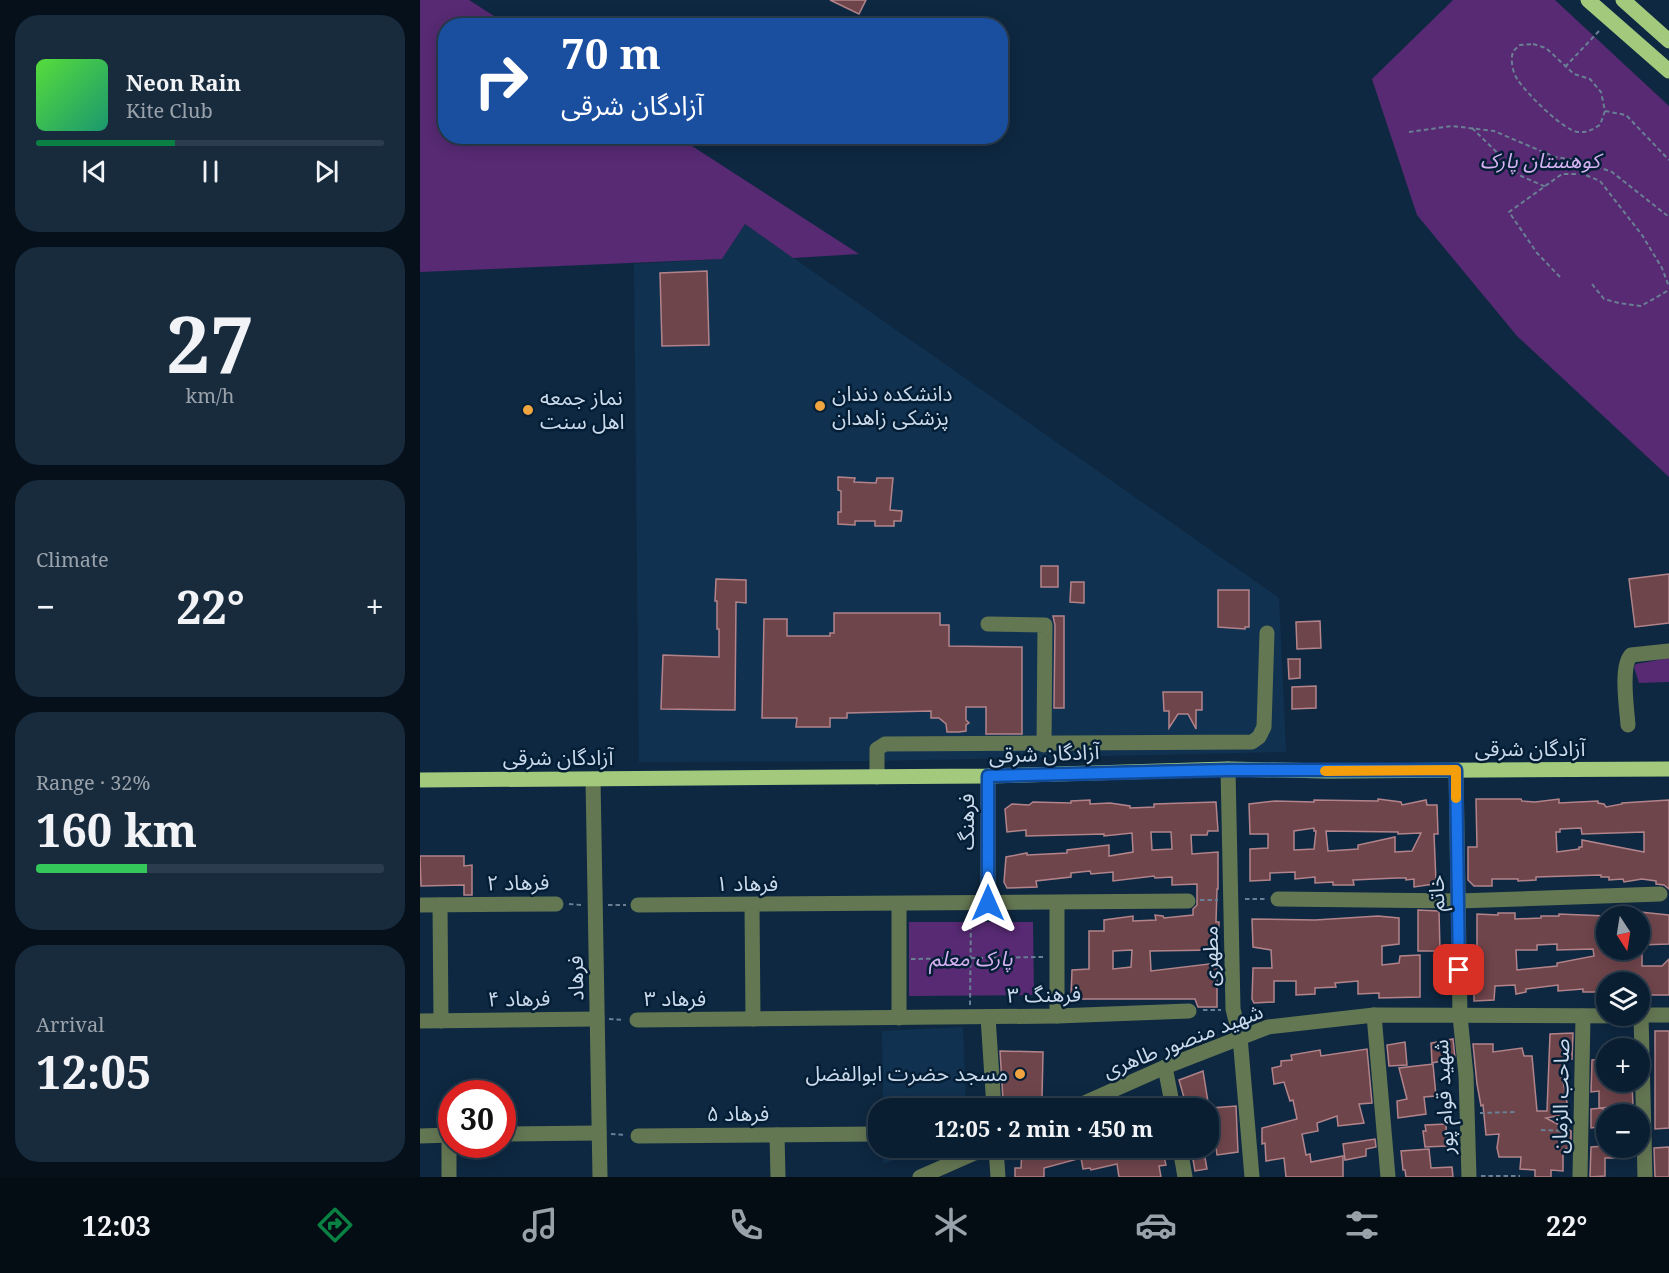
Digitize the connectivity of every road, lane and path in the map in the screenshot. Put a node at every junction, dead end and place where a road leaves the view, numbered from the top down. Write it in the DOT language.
graph roads {
  1 [pos="1588,0"];
  2 [pos="1624,1"];
  3 [pos="1610,19"];
  4 [pos="1669,41"];
  5 [pos="1565,67"];
  6 [pos="1669,71"];
  7 [pos="1605,111"];
  8 [pos="1472,128"];
  9 [pos="1409,132"];
  10 [pos="1669,160"];
  11 [pos="1546,187"];
  12 [pos="1669,217"];
  13 [pos="1560,277"];
  14 [pos="1592,284"];
  15 [pos="1669,288"];
  16 [pos="988,624"];
  17 [pos="1267,633"];
  18 [pos="1669,651"];
  19 [pos="1628,725"];
  20 [pos="1044,745"];
  21 [pos="1669,769"];
  22 [pos="1228,770"];
  23 [pos="1456,770"];
  24 [pos="988,776"];
  25 [pos="877,777"];
  26 [pos="593,779"];
  27 [pos="420,780"];
  28 [pos="1660,894"];
  29 [pos="1278,898"];
  30 [pos="1188,901"];
  31 [pos="1458,901"];
  32 [pos="971,903"];
  33 [pos="988,903"];
  34 [pos="1057,903"];
  35 [pos="556,904"];
  36 [pos="899,904"];
  37 [pos="420,905"];
  38 [pos="440,905"];
  39 [pos="595,905"];
  40 [pos="638,905"];
  41 [pos="752,905"];
  42 [pos="1057,956"];
  43 [pos="971,958"];
  44 [pos="899,959"];
  45 [pos="1233,1009"];
  46 [pos="1189,1011"];
  47 [pos="1374,1015"];
  48 [pos="1669,1015"];
  49 [pos="1057,1016"];
  50 [pos="1460,1016"];
  51 [pos="1583,1016"];
  52 [pos="1596,1016"];
  53 [pos="1650,1016"];
  54 [pos="970,1017"];
  55 [pos="988,1017"];
  56 [pos="899,1018"];
  57 [pos="597,1019"];
  58 [pos="753,1019"];
  59 [pos="637,1020"];
  60 [pos="420,1021"];
  61 [pos="441,1021"];
  62 [pos="1639,1026"];
  63 [pos="1240,1037"];
  64 [pos="1166,1067"];
  65 [pos="993,1098"];
  66 [pos="1096,1098"];
  67 [pos="1171,1098"];
  68 [pos="1516,1112"];
  69 [pos="1467,1113"];
  70 [pos="1541,1130"];
  71 [pos="1581,1131"];
  72 [pos="599,1133"];
  73 [pos="516,1134"];
  74 [pos="868,1134"];
  75 [pos="438,1135"];
  76 [pos="777,1135"];
  77 [pos="420,1136"];
  78 [pos="638,1136"];
  79 [pos="449,1158"];
  80 [pos="963,1158"];
  81 [pos="997,1158"];
  82 [pos="1182,1158"];
  83 [pos="1520,1176"];
  84 [pos="449,1177"];
  85 [pos="600,1177"];
  86 [pos="778,1177"];
  87 [pos="920,1177"];
  88 [pos="998,1177"];
  89 [pos="1185,1177"];
  90 [pos="1252,1177"];
  91 [pos="1388,1177"];
  92 [pos="1469,1177"];
  93 [pos="1580,1177"];
  94 [pos="1645,1177"];
  1 -- 3 [label="main road"];
  2 -- 3 [label="main road"];
  2 -- 4 [label="main road"];
  3 -- 5 [label="path"];
  3 -- 6 [label="main road"];
  5 -- 7 [label="path"];
  5 -- 7 [label="path"];
  7 -- 10 [label="path"];
  8 -- 9 [label="path"];
  8 -- 11 [label="path"];
  8 -- 12 [label="path"];
  11 -- 13 [label="path"];
  11 -- 15 [label="path"];
  14 -- 15 [label="path"];
  16 -- 20 [label="street"];
  17 -- 20 [label="street"];
  18 -- 19 [label="street"];
  20 -- 25 [label="street"];
  21 -- 23 [label="main road, آزادگان شرقی"];
  22 -- 23 [label="main road, آزادگان شرقی"];
  22 -- 24 [label="main road, آزادگان شرقی"];
  22 -- 45 [label="street, مطهری"];
  23 -- 31 [label="street, خاتم"];
  24 -- 25 [label="main road, آزادگان شرقی"];
  24 -- 33 [label="street, فرهنگ"];
  25 -- 26 [label="main road, آزادگان شرقی"];
  26 -- 27 [label="main road, آزادگان شرقی"];
  26 -- 39 [label="street, فرهاد"];
  28 -- 31 [label="street"];
  29 -- 31 [label="street"];
  30 -- 34 [label="street, فرهاد ۱"];
  31 -- 50 [label="street, خاتم"];
  32 -- 33 [label="street, فرهاد ۱"];
  32 -- 36 [label="street, فرهاد ۱"];
  32 -- 43 [label="path"];
  33 -- 34 [label="street, فرهاد ۱"];
  34 -- 42 [label="street"];
  35 -- 38 [label="street, فرهاد ۲"];
  35 -- 39 [label="path, فرهاد ۲"];
  36 -- 41 [label="street, فرهاد ۱"];
  36 -- 44 [label="street"];
  37 -- 38 [label="street, فرهاد ۲"];
  38 -- 61 [label="street"];
  39 -- 40 [label="path"];
  39 -- 57 [label="street, فرهاد"];
  40 -- 41 [label="street, فرهاد ۱"];
  41 -- 58 [label="street"];
  42 -- 43 [label="path"];
  42 -- 49 [label="street"];
  43 -- 44 [label="path"];
  43 -- 54 [label="path"];
  44 -- 56 [label="street"];
  45 -- 46 [label="path"];
  45 -- 63 [label="street, مطهری"];
  46 -- 49 [label="street, فرهنگ ۳"];
  47 -- 50 [label="street, شهید منصور طاهری"];
  47 -- 63 [label="street, شهید منصور طاهری"];
  47 -- 91 [label="street"];
  48 -- 53 [label="street, شهید منصور طاهری"];
  49 -- 55 [label="street, فرهنگ ۳"];
  50 -- 51 [label="street, شهید منصور طاهری"];
  50 -- 69 [label="street, شهید قوام پور"];
  51 -- 52 [label="street, شهید منصور طاهری"];
  51 -- 71 [label="street, صاحب الزمان"];
  54 -- 55 [label="street, فرهنگ ۳"];
  54 -- 56 [label="street, فرهنگ ۳"];
  55 -- 65 [label="street"];
  56 -- 58 [label="street, فرهاد ۳"];
  57 -- 59 [label="path, فرهاد ۳"];
  57 -- 61 [label="street, فرهاد ۴"];
  57 -- 72 [label="street, فرهاد"];
  58 -- 59 [label="street, فرهاد ۳"];
  60 -- 61 [label="street, فرهاد ۴"];
  62 -- 94 [label="street"];
  63 -- 64 [label="street, شهید منصور طاهری"];
  63 -- 90 [label="street, مطهری"];
  64 -- 66 [label="street, شهید منصور طاهری"];
  64 -- 67 [label="street"];
  68 -- 69 [label="path"];
  69 -- 92 [label="street, شهید قوام پور"];
  70 -- 71 [label="path"];
  71 -- 93 [label="street, صاحب الزمان"];
  72 -- 73 [label="street"];
  72 -- 78 [label="path"];
  72 -- 85 [label="street, فرهاد"];
  74 -- 76 [label="street, فرهاد ۵"];
  75 -- 77 [label="street"];
  76 -- 78 [label="street, فرهاد ۵"];
  76 -- 86 [label="street"];
  79 -- 84 [label="street"];
  80 -- 87 [label="street"];
  81 -- 88 [label="street"];
  82 -- 89 [label="street"];
  83 -- 92 [label="path"];
}
